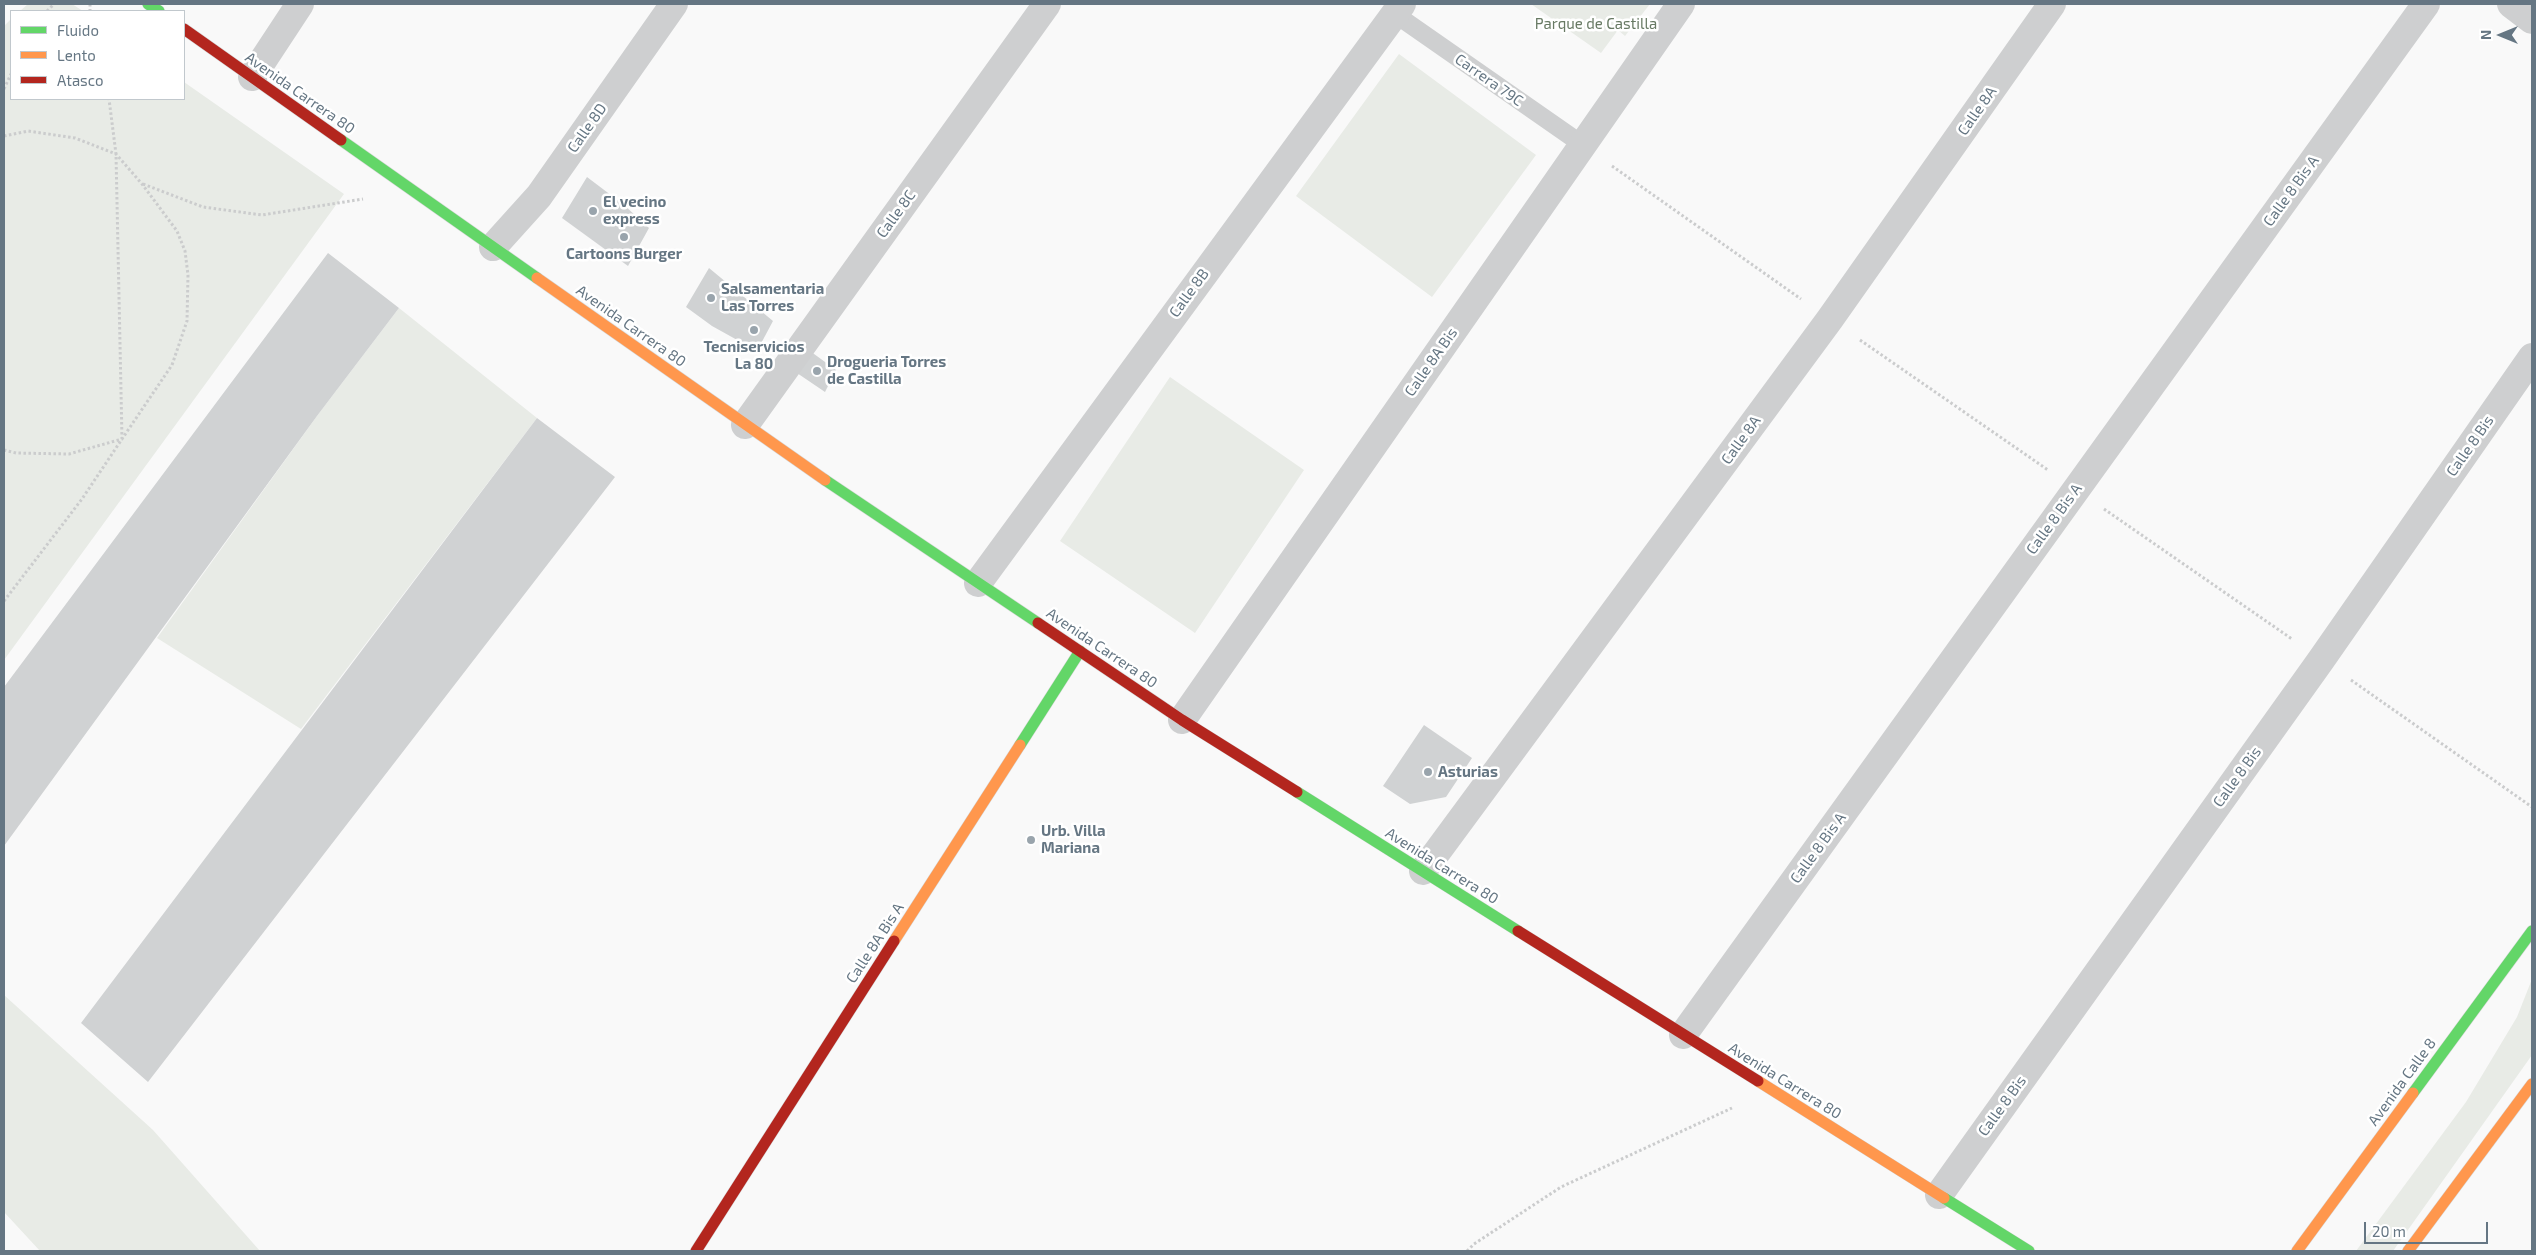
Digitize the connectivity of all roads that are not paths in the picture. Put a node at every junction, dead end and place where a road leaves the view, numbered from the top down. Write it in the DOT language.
graph roads {
  1 [pos="300,4"];
  2 [pos="674,4"];
  3 [pos="1047,4"];
  4 [pos="1681,4"];
  5 [pos="2052,4"];
  6 [pos="2426,4"];
  7 [pos="2511,4"];
  8 [pos="1398,9"];
  9 [pos="2532,20"];
  10 [pos="185,30"];
  11 [pos="252,77"];
  12 [pos="1583,145"];
  13 [pos="493,247"];
  14 [pos="2532,357"];
  15 [pos="744,425"];
  16 [pos="978,583"];
  17 [pos="1080,652"];
  18 [pos="1182,720"];
  19 [pos="1423,871"];
  20 [pos="2532,931"];
  21 [pos="1683,1035"];
  22 [pos="2532,1084"];
  23 [pos="1939,1195"];
  24 [pos="696,1251"];
  25 [pos="2029,1251"];
  26 [pos="2297,1251"];
  27 [pos="2408,1251"];
  1 -- 11 [label="street"];
  2 -- 13 [label="street, Calle 8D"];
  3 -- 15 [label="street, Calle 8C"];
  4 -- 12 [label="street, Calle 8A Bis"];
  5 -- 19 [label="street, Calle 8A"];
  6 -- 21 [label="street, Calle 8 Bis A"];
  7 -- 9 [label="street"];
  8 -- 12 [label="lane, Carrera 79C"];
  8 -- 16 [label="street, Calle 8B"];
  10 -- 11 [label="street, Avenida Carrera 80"];
  11 -- 13 [label="street, Avenida Carrera 80"];
  12 -- 18 [label="street, Calle 8A Bis"];
  13 -- 15 [label="street, Avenida Carrera 80"];
  14 -- 23 [label="street, Calle 8 Bis"];
  15 -- 16 [label="street, Avenida Carrera 80"];
  16 -- 17 [label="street, Avenida Carrera 80"];
  17 -- 18 [label="street, Avenida Carrera 80"];
  17 -- 24 [label="street, Calle 8A Bis A"];
  18 -- 19 [label="street, Avenida Carrera 80"];
  19 -- 21 [label="street, Avenida Carrera 80"];
  20 -- 26 [label="street, Avenida Calle 8"];
  21 -- 23 [label="street, Avenida Carrera 80"];
  22 -- 27 [label="street"];
  23 -- 25 [label="street, Avenida Carrera 80"];
}
